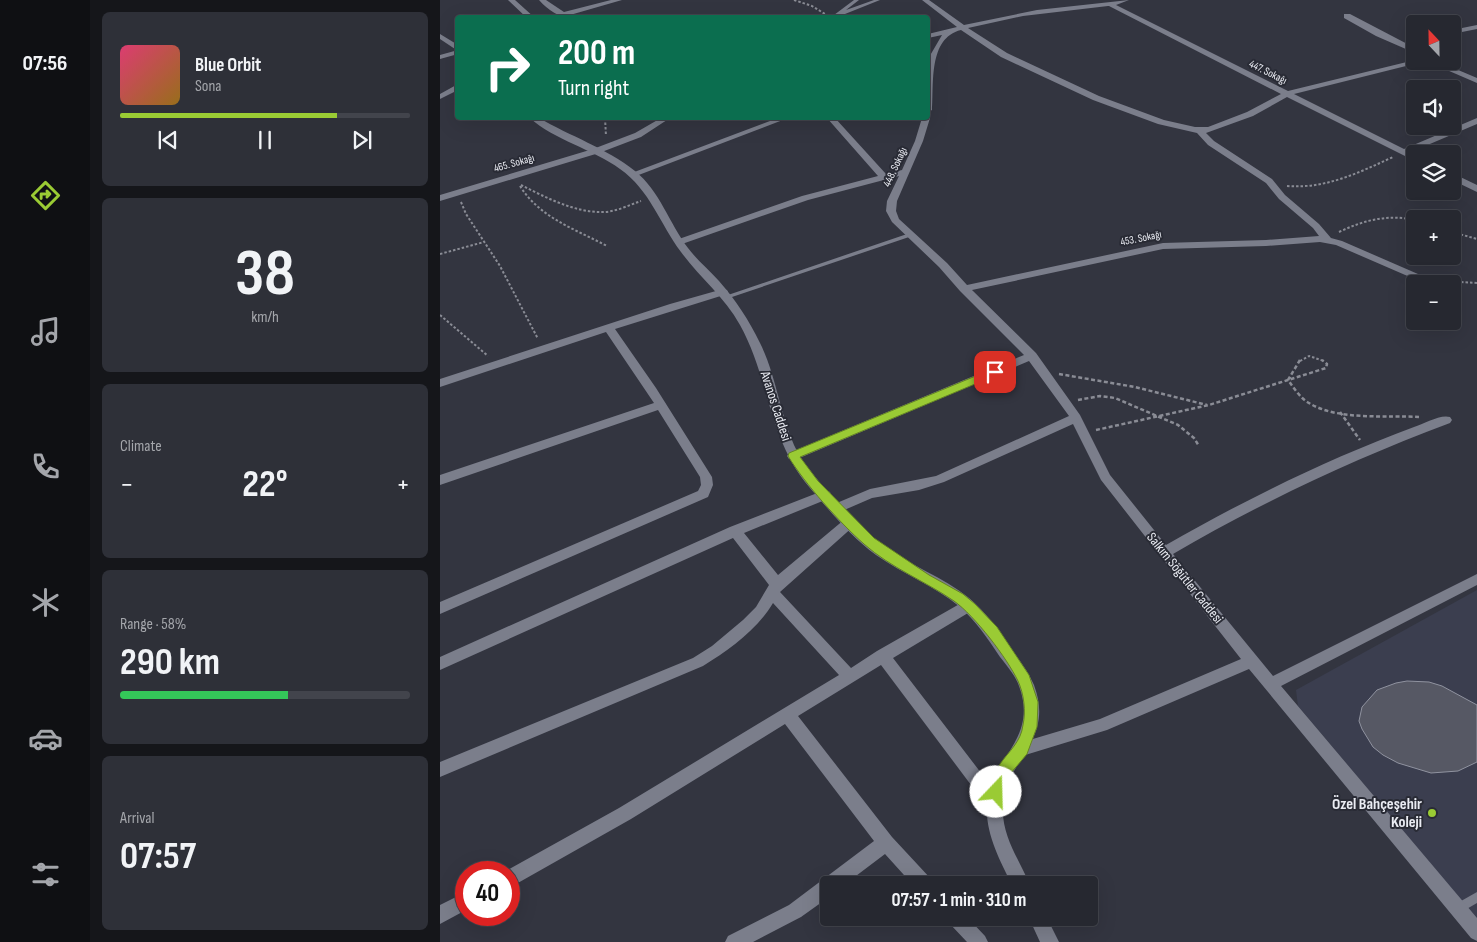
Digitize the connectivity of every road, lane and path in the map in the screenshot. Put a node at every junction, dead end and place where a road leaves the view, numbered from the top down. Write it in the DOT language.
graph roads {
  1 [pos="511,0"];
  2 [pos="542,0"];
  3 [pos="619,0"];
  4 [pos="794,0"];
  5 [pos="857,0"];
  6 [pos="878,0"];
  7 [pos="925,0"];
  8 [pos="1121,0"];
  9 [pos="1126,0"];
  10 [pos="1111,4"];
  11 [pos="528,15"];
  12 [pos="566,15"];
  13 [pos="571,15"];
  14 [pos="826,15"];
  15 [pos="835,15"];
  16 [pos="837,15"];
  17 [pos="1347,16"];
  18 [pos="963,26"];
  19 [pos="1477,27"];
  20 [pos="1461,30"];
  21 [pos="949,31"];
  22 [pos="440,36"];
  23 [pos="930,36"];
  24 [pos="1406,45"];
  25 [pos="455,48"];
  26 [pos="455,51"];
  27 [pos="440,57"];
  28 [pos="930,59"];
  29 [pos="1406,64"];
  30 [pos="1451,70"];
  31 [pos="1477,81"];
  32 [pos="455,88"];
  33 [pos="1286,94"];
  34 [pos="440,97"];
  35 [pos="538,120"];
  36 [pos="605,120"];
  37 [pos="663,120"];
  38 [pos="779,120"];
  39 [pos="833,120"];
  40 [pos="925,120"];
  41 [pos="1477,121"];
  42 [pos="1200,131"];
  43 [pos="601,149"];
  44 [pos="1404,152"];
  45 [pos="904,172"];
  46 [pos="633,174"];
  47 [pos="884,177"];
  48 [pos="1269,181"];
  49 [pos="1461,181"];
  50 [pos="1477,190"];
  51 [pos="457,192"];
  52 [pos="653,196"];
  53 [pos="440,198"];
  54 [pos="1406,218"];
  55 [pos="898,225"];
  56 [pos="910,235"];
  57 [pos="1461,235"];
  58 [pos="1477,239"];
  59 [pos="1327,240"];
  60 [pos="484,242"];
  61 [pos="679,242"];
  62 [pos="606,246"];
  63 [pos="440,254"];
  64 [pos="1413,275"];
  65 [pos="964,288"];
  66 [pos="725,295"];
  67 [pos="440,315"];
  68 [pos="609,328"];
  69 [pos="543,349"];
  70 [pos="1032,356"];
  71 [pos="496,364"];
  72 [pos="1044,372"];
  73 [pos="1288,380"];
  74 [pos="440,383"];
  75 [pos="1067,403"];
  76 [pos="661,405"];
  77 [pos="1209,405"];
  78 [pos="1339,411"];
  79 [pos="1156,416"];
  80 [pos="1076,418"];
  81 [pos="1446,420"];
  82 [pos="1084,432"];
  83 [pos="1200,446"];
  84 [pos="1364,451"];
  85 [pos="793,456"];
  86 [pos="440,480"];
  87 [pos="825,496"];
  88 [pos="837,508"];
  89 [pos="850,522"];
  90 [pos="735,531"];
  91 [pos="1164,552"];
  92 [pos="1477,579"];
  93 [pos="774,589"];
  94 [pos="968,606"];
  95 [pos="440,608"];
  96 [pos="882,655"];
  97 [pos="1251,661"];
  98 [pos="440,664"];
  99 [pos="849,676"];
  100 [pos="1271,684"];
  101 [pos="787,714"];
  102 [pos="1022,749"];
  103 [pos="440,770"];
  104 [pos="994,804"];
  105 [pos="886,843"];
  106 [pos="520,873"];
  107 [pos="843,876"];
  108 [pos="917,876"];
  109 [pos="1017,876"];
  110 [pos="820,893"];
  111 [pos="1477,897"];
  112 [pos="455,907"];
  113 [pos="1458,909"];
  114 [pos="440,915"];
  115 [pos="963,926"];
  116 [pos="1042,926"];
  117 [pos="1477,932"];
  118 [pos="734,942"];
  119 [pos="978,942"];
  120 [pos="1050,942"];
  1 -- 11 [label="street"];
  2 -- 12 [label="street"];
  3 -- 13 [label="street"];
  4 -- 14 [label="path"];
  5 -- 15 [label="lane"];
  6 -- 16 [label="lane"];
  7 -- 18 [label="street"];
  8 -- 10 [label="street"];
  9 -- 10 [label="street"];
  10 -- 18 [label="street"];
  10 -- 33 [label="street, 447. Sokağı"];
  17 -- 24 [label="street"];
  18 -- 21 [label="street"];
  18 -- 42 [label="street"];
  19 -- 20 [label="street"];
  21 -- 23 [label="street"];
  21 -- 28 [label="street"];
  22 -- 25 [label="street"];
  26 -- 27 [label="street"];
  29 -- 33 [label="street"];
  30 -- 31 [label="street"];
  32 -- 34 [label="street"];
  33 -- 42 [label="street"];
  33 -- 44 [label="street, 447. Sokağı"];
  35 -- 43 [label="street, Avanos Caddesi"];
  36 -- 43 [label="path"];
  37 -- 43 [label="street, 465. Sokağı"];
  38 -- 46 [label="street"];
  39 -- 47 [label="street"];
  40 -- 45 [label="street, 448. Sokağı"];
  41 -- 44 [label="street"];
  42 -- 48 [label="street"];
  43 -- 46 [label="street, Avanos Caddesi"];
  43 -- 51 [label="street, 465. Sokağı"];
  44 -- 48 [label="path"];
  45 -- 47 [label="street"];
  45 -- 55 [label="street, 448. Sokağı"];
  46 -- 52 [label="street, Avanos Caddesi"];
  47 -- 61 [label="street"];
  48 -- 59 [label="street"];
  49 -- 50 [label="street"];
  51 -- 53 [label="street, 465. Sokağı"];
  51 -- 60 [label="path"];
  52 -- 61 [label="street, Avanos Caddesi"];
  52 -- 62 [label="path"];
  54 -- 59 [label="path"];
  55 -- 56 [label="street, Salkım Söğütler Caddesi"];
  56 -- 65 [label="street, Salkım Söğütler Caddesi"];
  56 -- 66 [label="lane"];
  57 -- 58 [label="path"];
  59 -- 64 [label="street"];
  59 -- 65 [label="street, 453. Sokağı"];
  60 -- 63 [label="path"];
  60 -- 69 [label="path"];
  61 -- 66 [label="street, Avanos Caddesi"];
  65 -- 70 [label="street, Salkım Söğütler Caddesi"];
  66 -- 68 [label="street"];
  66 -- 85 [label="street, Avanos Caddesi"];
  67 -- 71 [label="path"];
  68 -- 69 [label="street"];
  68 -- 76 [label="street"];
  69 -- 71 [label="street"];
  70 -- 72 [label="street, Salkım Söğütler Caddesi"];
  70 -- 85 [label="street"];
  71 -- 74 [label="street"];
  72 -- 75 [label="street, Salkım Söğütler Caddesi"];
  72 -- 77 [label="path"];
  73 -- 73 [label="path"];
  73 -- 77 [label="path"];
  73 -- 78 [label="path"];
  75 -- 79 [label="path"];
  75 -- 80 [label="street, Salkım Söğütler Caddesi"];
  76 -- 86 [label="street"];
  76 -- 95 [label="street"];
  77 -- 79 [label="path"];
  78 -- 81 [label="path"];
  78 -- 84 [label="path"];
  79 -- 82 [label="path"];
  79 -- 83 [label="path"];
  80 -- 82 [label="street, Salkım Söğütler Caddesi"];
  80 -- 88 [label="street"];
  81 -- 84 [label="street"];
  82 -- 91 [label="street, Salkım Söğütler Caddesi"];
  84 -- 91 [label="street"];
  85 -- 87 [label="street, Avanos Caddesi"];
  87 -- 88 [label="street, Avanos Caddesi"];
  87 -- 90 [label="street"];
  88 -- 89 [label="street, Avanos Caddesi"];
  89 -- 93 [label="street"];
  89 -- 94 [label="street, Avanos Caddesi"];
  90 -- 93 [label="street"];
  90 -- 98 [label="street"];
  91 -- 97 [label="street, Salkım Söğütler Caddesi"];
  92 -- 100 [label="street"];
  93 -- 99 [label="street"];
  93 -- 103 [label="street"];
  94 -- 96 [label="street"];
  94 -- 102 [label="street, Avanos Caddesi"];
  96 -- 99 [label="street"];
  96 -- 104 [label="street"];
  97 -- 100 [label="street, Salkım Söğütler Caddesi"];
  97 -- 102 [label="street"];
  99 -- 101 [label="street"];
  100 -- 113 [label="street, Salkım Söğütler Caddesi"];
  101 -- 105 [label="street"];
  101 -- 106 [label="street"];
  102 -- 104 [label="street, Avanos Caddesi"];
  104 -- 109 [label="street, Avanos Caddesi"];
  105 -- 107 [label="street"];
  105 -- 108 [label="street"];
  110 -- 118 [label="street"];
  111 -- 113 [label="lane"];
  112 -- 114 [label="street"];
  113 -- 117 [label="street, Salkım Söğütler Caddesi"];
  115 -- 119 [label="street"];
  116 -- 120 [label="street"];
}
